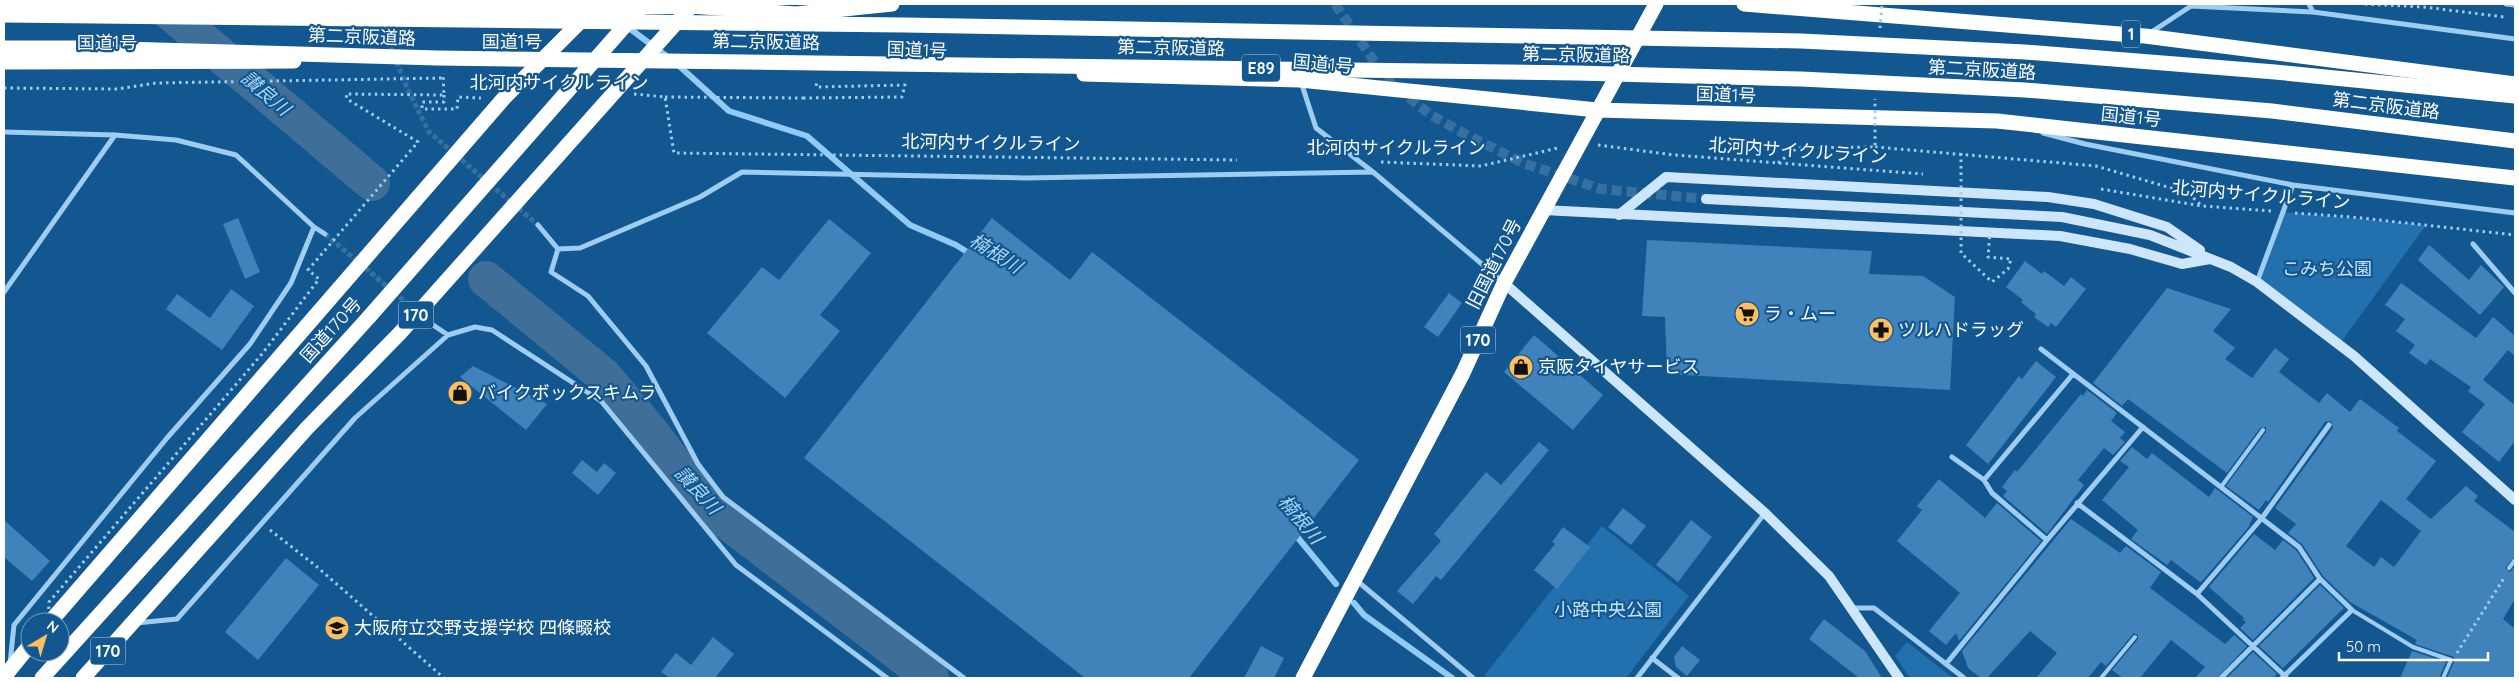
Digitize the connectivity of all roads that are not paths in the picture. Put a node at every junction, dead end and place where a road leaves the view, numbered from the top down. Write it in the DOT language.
graph roads {
  1 [pos="644,4"];
  2 [pos="892,4"];
  3 [pos="1656,4"];
  4 [pos="1744,4"];
  5 [pos="2309,4"];
  6 [pos="2506,4"];
  7 [pos="23,5"];
  8 [pos="692,5"];
  9 [pos="4,6"];
  10 [pos="596,6"];
  11 [pos="2515,6"];
  12 [pos="2313,12"];
  13 [pos="4,15"];
  14 [pos="2145,36"];
  15 [pos="2515,39"];
  16 [pos="4,48"];
  17 [pos="540,60"];
  18 [pos="645,60"];
  19 [pos="4,62"];
  20 [pos="1300,80"];
  21 [pos="2515,84"];
  22 [pos="2515,96"];
  23 [pos="1597,110"];
  24 [pos="1997,121"];
  25 [pos="4,132"];
  26 [pos="115,135"];
  27 [pos="2515,141"];
  28 [pos="1373,172"];
  29 [pos="2515,178"];
  30 [pos="2292,185"];
  31 [pos="1706,199"];
  32 [pos="1542,210"];
  33 [pos="2515,213"];
  34 [pos="1619,215"];
  35 [pos="538,226"];
  36 [pos="314,227"];
  37 [pos="325,234"];
  38 [pos="2473,244"];
  39 [pos="558,249"];
  40 [pos="2211,259"];
  41 [pos="2257,282"];
  42 [pos="1504,283"];
  43 [pos="4,292"];
  44 [pos="2515,293"];
  45 [pos="433,325"];
  46 [pos="448,335"];
  47 [pos="2041,349"];
  48 [pos="2073,374"];
  49 [pos="2329,425"];
  50 [pos="2143,427"];
  51 [pos="2263,430"];
  52 [pos="1952,457"];
  53 [pos="1984,480"];
  54 [pos="2221,487"];
  55 [pos="2515,500"];
  56 [pos="2078,503"];
  57 [pos="1765,513"];
  58 [pos="2262,518"];
  59 [pos="2047,540"];
  60 [pos="2515,560"];
  61 [pos="2509,568"];
  62 [pos="1353,578"];
  63 [pos="2320,580"];
  64 [pos="2198,594"];
  65 [pos="1852,608"];
  66 [pos="2352,610"];
  67 [pos="58,612"];
  68 [pos="134,623"];
  69 [pos="2135,637"];
  70 [pos="2253,645"];
  71 [pos="20,657"];
  72 [pos="1652,658"];
  73 [pos="1946,664"];
  74 [pos="6,673"];
  75 [pos="2285,677"];
  76 [pos="42,678"];
  77 [pos="83,678"];
  78 [pos="888,678"];
  79 [pos="964,678"];
  80 [pos="1302,678"];
  81 [pos="1473,678"];
  82 [pos="1637,678"];
  83 [pos="1678,678"];
  84 [pos="1898,678"];
  85 [pos="1964,678"];
  86 [pos="2101,678"];
  87 [pos="2220,678"];
  88 [pos="2443,678"];
  1 -- 76 [label="highway, 国道170号 / 170, bridge"];
  2 -- 8 [label="highway, 国道1号"];
  3 -- 23 [label="highway, 旧国道170号 / 170"];
  4 -- 14 [label="highway, 1"];
  5 -- 12 [label="street"];
  6 -- 11 [label="street"];
  7 -- 9 [label="highway, 国道1号"];
  7 -- 10 [label="highway, 国道1号"];
  8 -- 10 [label="highway, 国道1号"];
  8 -- 18 [label="highway, 170"];
  10 -- 17 [label="highway"];
  12 -- 14 [label="street"];
  12 -- 15 [label="street"];
  13 -- 22 [label="highway, 第二京阪道路 / E89, bridge"];
  14 -- 21 [label="highway, 1"];
  16 -- 27 [label="highway, 第二京阪道路 / E89, bridge"];
  17 -- 18 [label="highway, 国道1号"];
  17 -- 19 [label="highway, 国道1号"];
  17 -- 67 [label="highway"];
  18 -- 20 [label="highway, 国道1号"];
  18 -- 68 [label="highway, 170"];
  20 -- 23 [label="highway, 国道1号"];
  20 -- 28 [label="street"];
  23 -- 24 [label="highway, 国道1号"];
  23 -- 32 [label="highway, 旧国道170号 / 170"];
  24 -- 29 [label="highway, 国道1号"];
  24 -- 30 [label="street"];
  25 -- 26 [label="street"];
  26 -- 36 [label="street"];
  26 -- 43 [label="street"];
  28 -- 39 [label="street"];
  28 -- 42 [label="street"];
  30 -- 33 [label="street"];
  30 -- 41 [label="street"];
  31 -- 40 [label="street"];
  32 -- 34 [label="street"];
  32 -- 42 [label="highway, 旧国道170号 / 170"];
  34 -- 40 [label="street"];
  34 -- 40 [label="street"];
  35 -- 39 [label="street"];
  36 -- 37 [label="street"];
  36 -- 74 [label="street"];
  38 -- 44 [label="street"];
  39 -- 79 [label="street"];
  40 -- 41 [label="street"];
  41 -- 55 [label="street"];
  42 -- 57 [label="street"];
  42 -- 62 [label="highway, 旧国道170号 / 170"];
  45 -- 46 [label="street"];
  46 -- 68 [label="street"];
  46 -- 78 [label="street"];
  47 -- 48 [label="street"];
  48 -- 50 [label="street"];
  48 -- 53 [label="street"];
  49 -- 58 [label="street"];
  50 -- 54 [label="street"];
  50 -- 56 [label="street"];
  51 -- 54 [label="lane"];
  52 -- 53 [label="street"];
  53 -- 59 [label="street"];
  54 -- 58 [label="street"];
  56 -- 59 [label="street"];
  56 -- 64 [label="street"];
  57 -- 65 [label="street"];
  57 -- 72 [label="street"];
  58 -- 63 [label="street"];
  58 -- 64 [label="street"];
  59 -- 73 [label="street"];
  60 -- 61 [label="lane"];
  62 -- 80 [label="highway, 旧国道170号 / 170"];
  62 -- 81 [label="street"];
  63 -- 66 [label="street"];
  63 -- 70 [label="street"];
  64 -- 70 [label="street"];
  65 -- 73 [label="street"];
  65 -- 84 [label="street"];
  66 -- 75 [label="street"];
  66 -- 88 [label="lane"];
  68 -- 77 [label="highway, 170"];
  69 -- 86 [label="lane"];
  70 -- 75 [label="street"];
  70 -- 87 [label="street"];
  71 -- 74 [label="highway"];
  72 -- 82 [label="street"];
  72 -- 83 [label="street"];
  73 -- 85 [label="street"];
}
